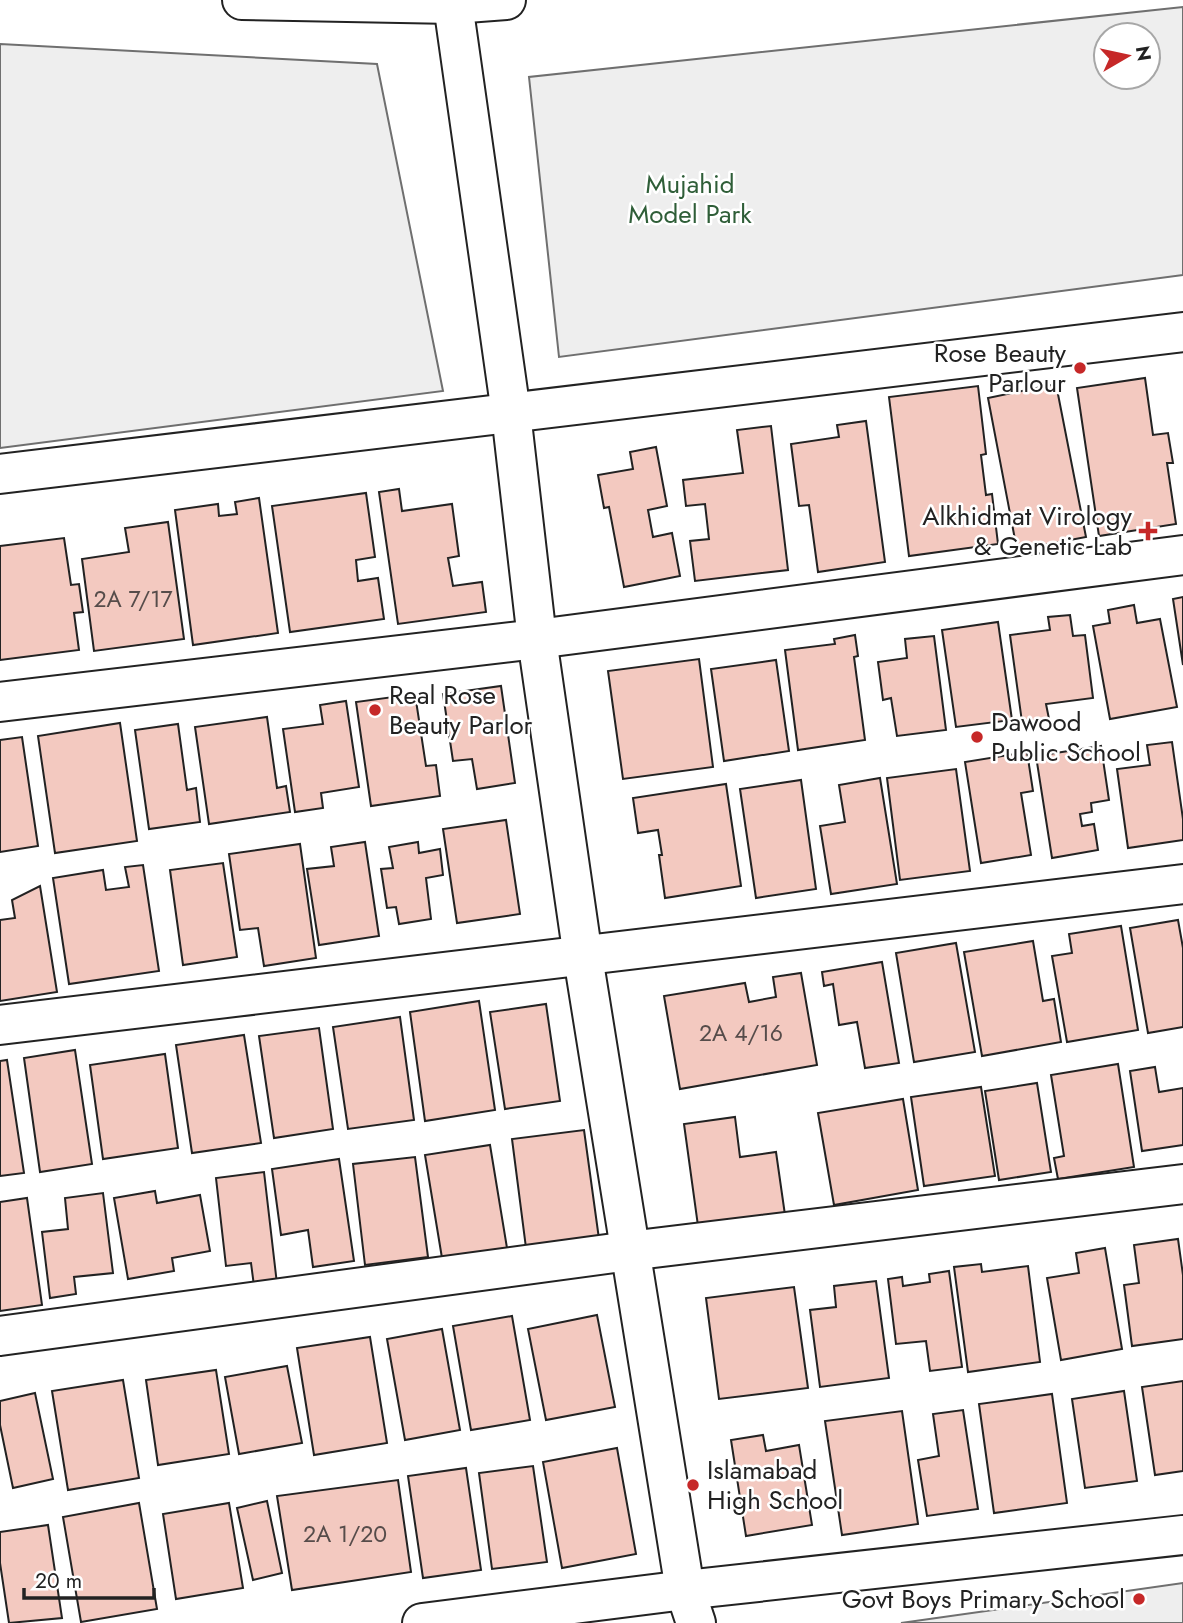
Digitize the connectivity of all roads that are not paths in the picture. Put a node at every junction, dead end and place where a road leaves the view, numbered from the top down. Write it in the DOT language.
graph roads {
  1 [pos="242,0"];
  2 [pos="506,0"];
  3 [pos="453,4"];
  4 [pos="1183,332"];
  5 [pos="511,412"];
  6 [pos="0,474"];
  7 [pos="1183,555"];
  8 [pos="537,639"];
  9 [pos="0,702"];
  10 [pos="1183,884"];
  11 [pos="583,957"];
  12 [pos="0,1025"];
  13 [pos="1183,1184"];
  14 [pos="629,1251"];
  15 [pos="0,1336"];
  16 [pos="1183,1535"];
  17 [pos="690,1607"];
  18 [pos="422,1623"];
  1 -- 3 [label="street"];
  2 -- 3 [label="street"];
  3 -- 5 [label="street"];
  4 -- 5 [label="street"];
  5 -- 6 [label="street"];
  5 -- 8 [label="street"];
  7 -- 8 [label="street"];
  8 -- 9 [label="street"];
  8 -- 11 [label="street"];
  10 -- 11 [label="street"];
  11 -- 12 [label="street"];
  11 -- 14 [label="street"];
  13 -- 14 [label="street"];
  14 -- 15 [label="street"];
  14 -- 17 [label="street"];
  16 -- 17 [label="street"];
  17 -- 18 [label="street"];
}
